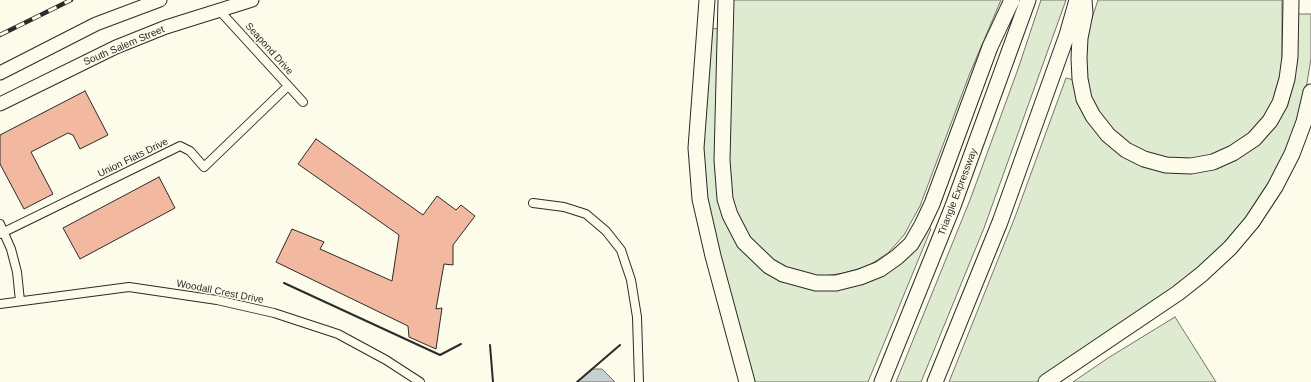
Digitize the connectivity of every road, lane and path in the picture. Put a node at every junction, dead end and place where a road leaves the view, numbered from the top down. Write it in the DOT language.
graph roads {
  1 [pos="160,0"];
  2 [pos="252,0"];
  3 [pos="707,0"];
  4 [pos="726,0"];
  5 [pos="1012,0"];
  6 [pos="1028,0"];
  7 [pos="1077,0"];
  8 [pos="1084,0"];
  9 [pos="1291,0"];
  10 [pos="219,10"];
  11 [pos="0,72"];
  12 [pos="288,86"];
  13 [pos="1311,92"];
  14 [pos="303,102"];
  15 [pos="0,104"];
  16 [pos="533,203"];
  17 [pos="0,224"];
  18 [pos="2,233"];
  19 [pos="20,301"];
  20 [pos="0,304"];
  21 [pos="420,382"];
  22 [pos="639,382"];
  23 [pos="747,382"];
  24 [pos="882,382"];
  25 [pos="935,382"];
  26 [pos="1046,382"];
  1 -- 11 [label="main road"];
  2 -- 10 [label="main road, South Salem Street"];
  3 -- 23 [label="highway"];
  4 -- 5 [label="highway"];
  6 -- 24 [label="highway, Triangle Expressway"];
  7 -- 25 [label="highway"];
  8 -- 9 [label="highway"];
  10 -- 12 [label="street, Seapond Drive"];
  10 -- 15 [label="main road, South Salem Street"];
  12 -- 14 [label="street, Seapond Drive"];
  12 -- 18 [label="street, Union Flats Drive"];
  13 -- 26 [label="highway"];
  16 -- 22 [label="street"];
  17 -- 18 [label="street"];
  18 -- 19 [label="street"];
  19 -- 20 [label="street, Woodall Crest Drive"];
  19 -- 21 [label="street, Woodall Crest Drive"];
}
